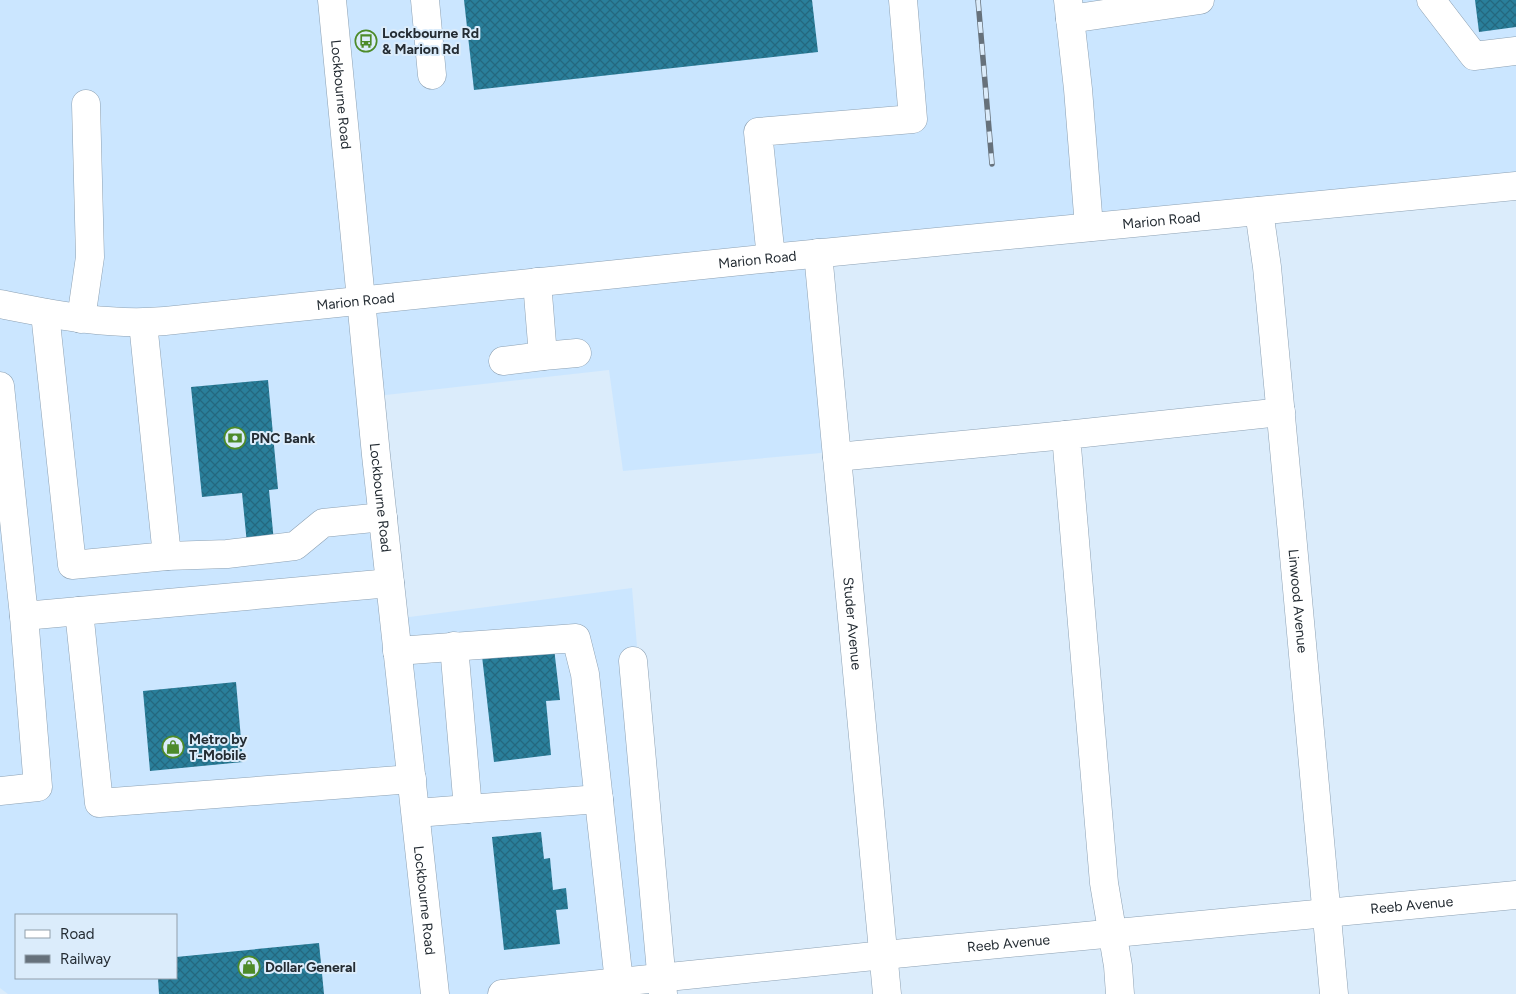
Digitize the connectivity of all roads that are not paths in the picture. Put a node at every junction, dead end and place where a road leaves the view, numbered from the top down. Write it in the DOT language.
graph roads {
  1 [pos="332,0"];
  2 [pos="425,0"];
  3 [pos="903,0"];
  4 [pos="1200,0"];
  5 [pos="1431,0"];
  6 [pos="1069,10"];
  7 [pos="1516,51"];
  8 [pos="432,75"];
  9 [pos="86,104"];
  10 [pos="1516,186"];
  11 [pos="1259,210"];
  12 [pos="1089,227"];
  13 [pos="818,253"];
  14 [pos="771,258"];
  15 [pos="538,282"];
  16 [pos="360,301"];
  17 [pos="0,304"];
  18 [pos="45,313"];
  19 [pos="81,319"];
  20 [pos="143,323"];
  21 [pos="577,353"];
  22 [pos="543,356"];
  23 [pos="503,361"];
  24 [pos="0,386"];
  25 [pos="1281,412"];
  26 [pos="1066,435"];
  27 [pos="837,457"];
  28 [pos="383,517"];
  29 [pos="167,556"];
  30 [pos="390,583"];
  31 [pos="79,610"];
  32 [pos="24,616"];
  33 [pos="454,646"];
  34 [pos="397,651"];
  35 [pos="634,661"];
  36 [pos="412,779"];
  37 [pos="0,791"];
  38 [pos="598,799"];
  39 [pos="468,809"];
  40 [pos="416,813"];
  41 [pos="1516,896"];
  42 [pos="1327,913"];
  43 [pos="1113,933"];
  44 [pos="884,955"];
  45 [pos="619,982"];
  46 [pos="662,986"];
  47 [pos="434,994"];
  48 [pos="502,994"];
  49 [pos="887,994"];
  50 [pos="1120,994"];
  51 [pos="1334,994"];
  1 -- 16 [label="street, Lockbourne Road"];
  2 -- 8 [label="street"];
  3 -- 14 [label="street"];
  4 -- 6 [label="street"];
  5 -- 7 [label="street"];
  6 -- 12 [label="street"];
  9 -- 19 [label="street"];
  10 -- 11 [label="street, Marion Road"];
  11 -- 12 [label="street, Marion Road"];
  11 -- 25 [label="street, Linwood Avenue"];
  12 -- 13 [label="street, Marion Road"];
  13 -- 14 [label="street, Marion Road"];
  13 -- 27 [label="street, Studer Avenue"];
  14 -- 15 [label="street, Marion Road"];
  15 -- 16 [label="street, Marion Road"];
  15 -- 22 [label="street"];
  16 -- 20 [label="street, Marion Road"];
  16 -- 28 [label="street, Lockbourne Road"];
  17 -- 18 [label="street, Marion Road"];
  18 -- 19 [label="street, Marion Road"];
  18 -- 29 [label="street"];
  19 -- 20 [label="street, Marion Road"];
  20 -- 29 [label="street"];
  21 -- 22 [label="street"];
  22 -- 23 [label="street"];
  24 -- 32 [label="street"];
  25 -- 26 [label="street"];
  25 -- 42 [label="street, Linwood Avenue"];
  26 -- 27 [label="street"];
  26 -- 43 [label="street"];
  27 -- 44 [label="street, Studer Avenue"];
  28 -- 29 [label="street"];
  28 -- 30 [label="street, Lockbourne Road"];
  30 -- 31 [label="street"];
  30 -- 34 [label="street, Lockbourne Road"];
  31 -- 32 [label="street"];
  31 -- 36 [label="street"];
  32 -- 37 [label="street"];
  33 -- 34 [label="street"];
  33 -- 38 [label="street"];
  33 -- 39 [label="street"];
  34 -- 36 [label="street, Lockbourne Road"];
  35 -- 46 [label="street"];
  36 -- 40 [label="street, Lockbourne Road"];
  38 -- 39 [label="street"];
  38 -- 45 [label="street"];
  39 -- 40 [label="street"];
  40 -- 47 [label="street, Lockbourne Road"];
  41 -- 42 [label="street, Reeb Avenue"];
  42 -- 43 [label="street, Reeb Avenue"];
  42 -- 51 [label="street, Linwood Avenue"];
  43 -- 44 [label="street, Reeb Avenue"];
  43 -- 50 [label="street"];
  44 -- 46 [label="street, Reeb Avenue"];
  44 -- 49 [label="street, Studer Avenue"];
  45 -- 46 [label="street, Reeb Avenue"];
  45 -- 48 [label="street, Reeb Avenue"];
}
